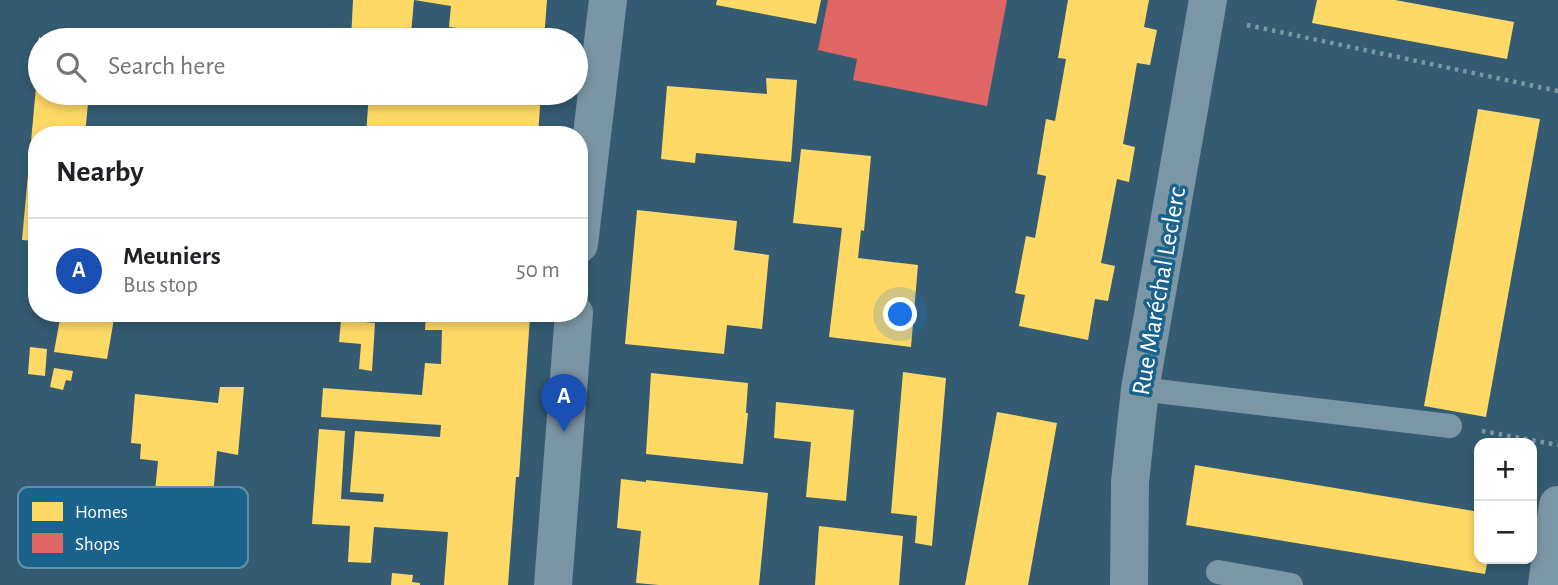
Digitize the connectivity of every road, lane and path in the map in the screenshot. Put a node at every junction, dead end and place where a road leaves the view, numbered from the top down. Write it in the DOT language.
graph roads {
  1 [pos="608,0"];
  2 [pos="1207,8"];
  3 [pos="1558,90"];
  4 [pos="588,168"];
  5 [pos="573,322"];
  6 [pos="1140,389"];
  7 [pos="1450,426"];
  8 [pos="1558,445"];
  9 [pos="1558,505"];
  10 [pos="1217,572"];
  11 [pos="553,585"];
  12 [pos="1129,585"];
  13 [pos="1291,585"];
  14 [pos="1547,585"];
  1 -- 4 [label="main road"];
  2 -- 3 [label="path"];
  2 -- 6 [label="street, Rue Maréchal Leclerc"];
  5 -- 11 [label="main road"];
  6 -- 7 [label="lane"];
  6 -- 12 [label="street, Rue Maréchal Leclerc"];
  7 -- 8 [label="path"];
  9 -- 14 [label="street"];
  10 -- 13 [label="lane"];
}
